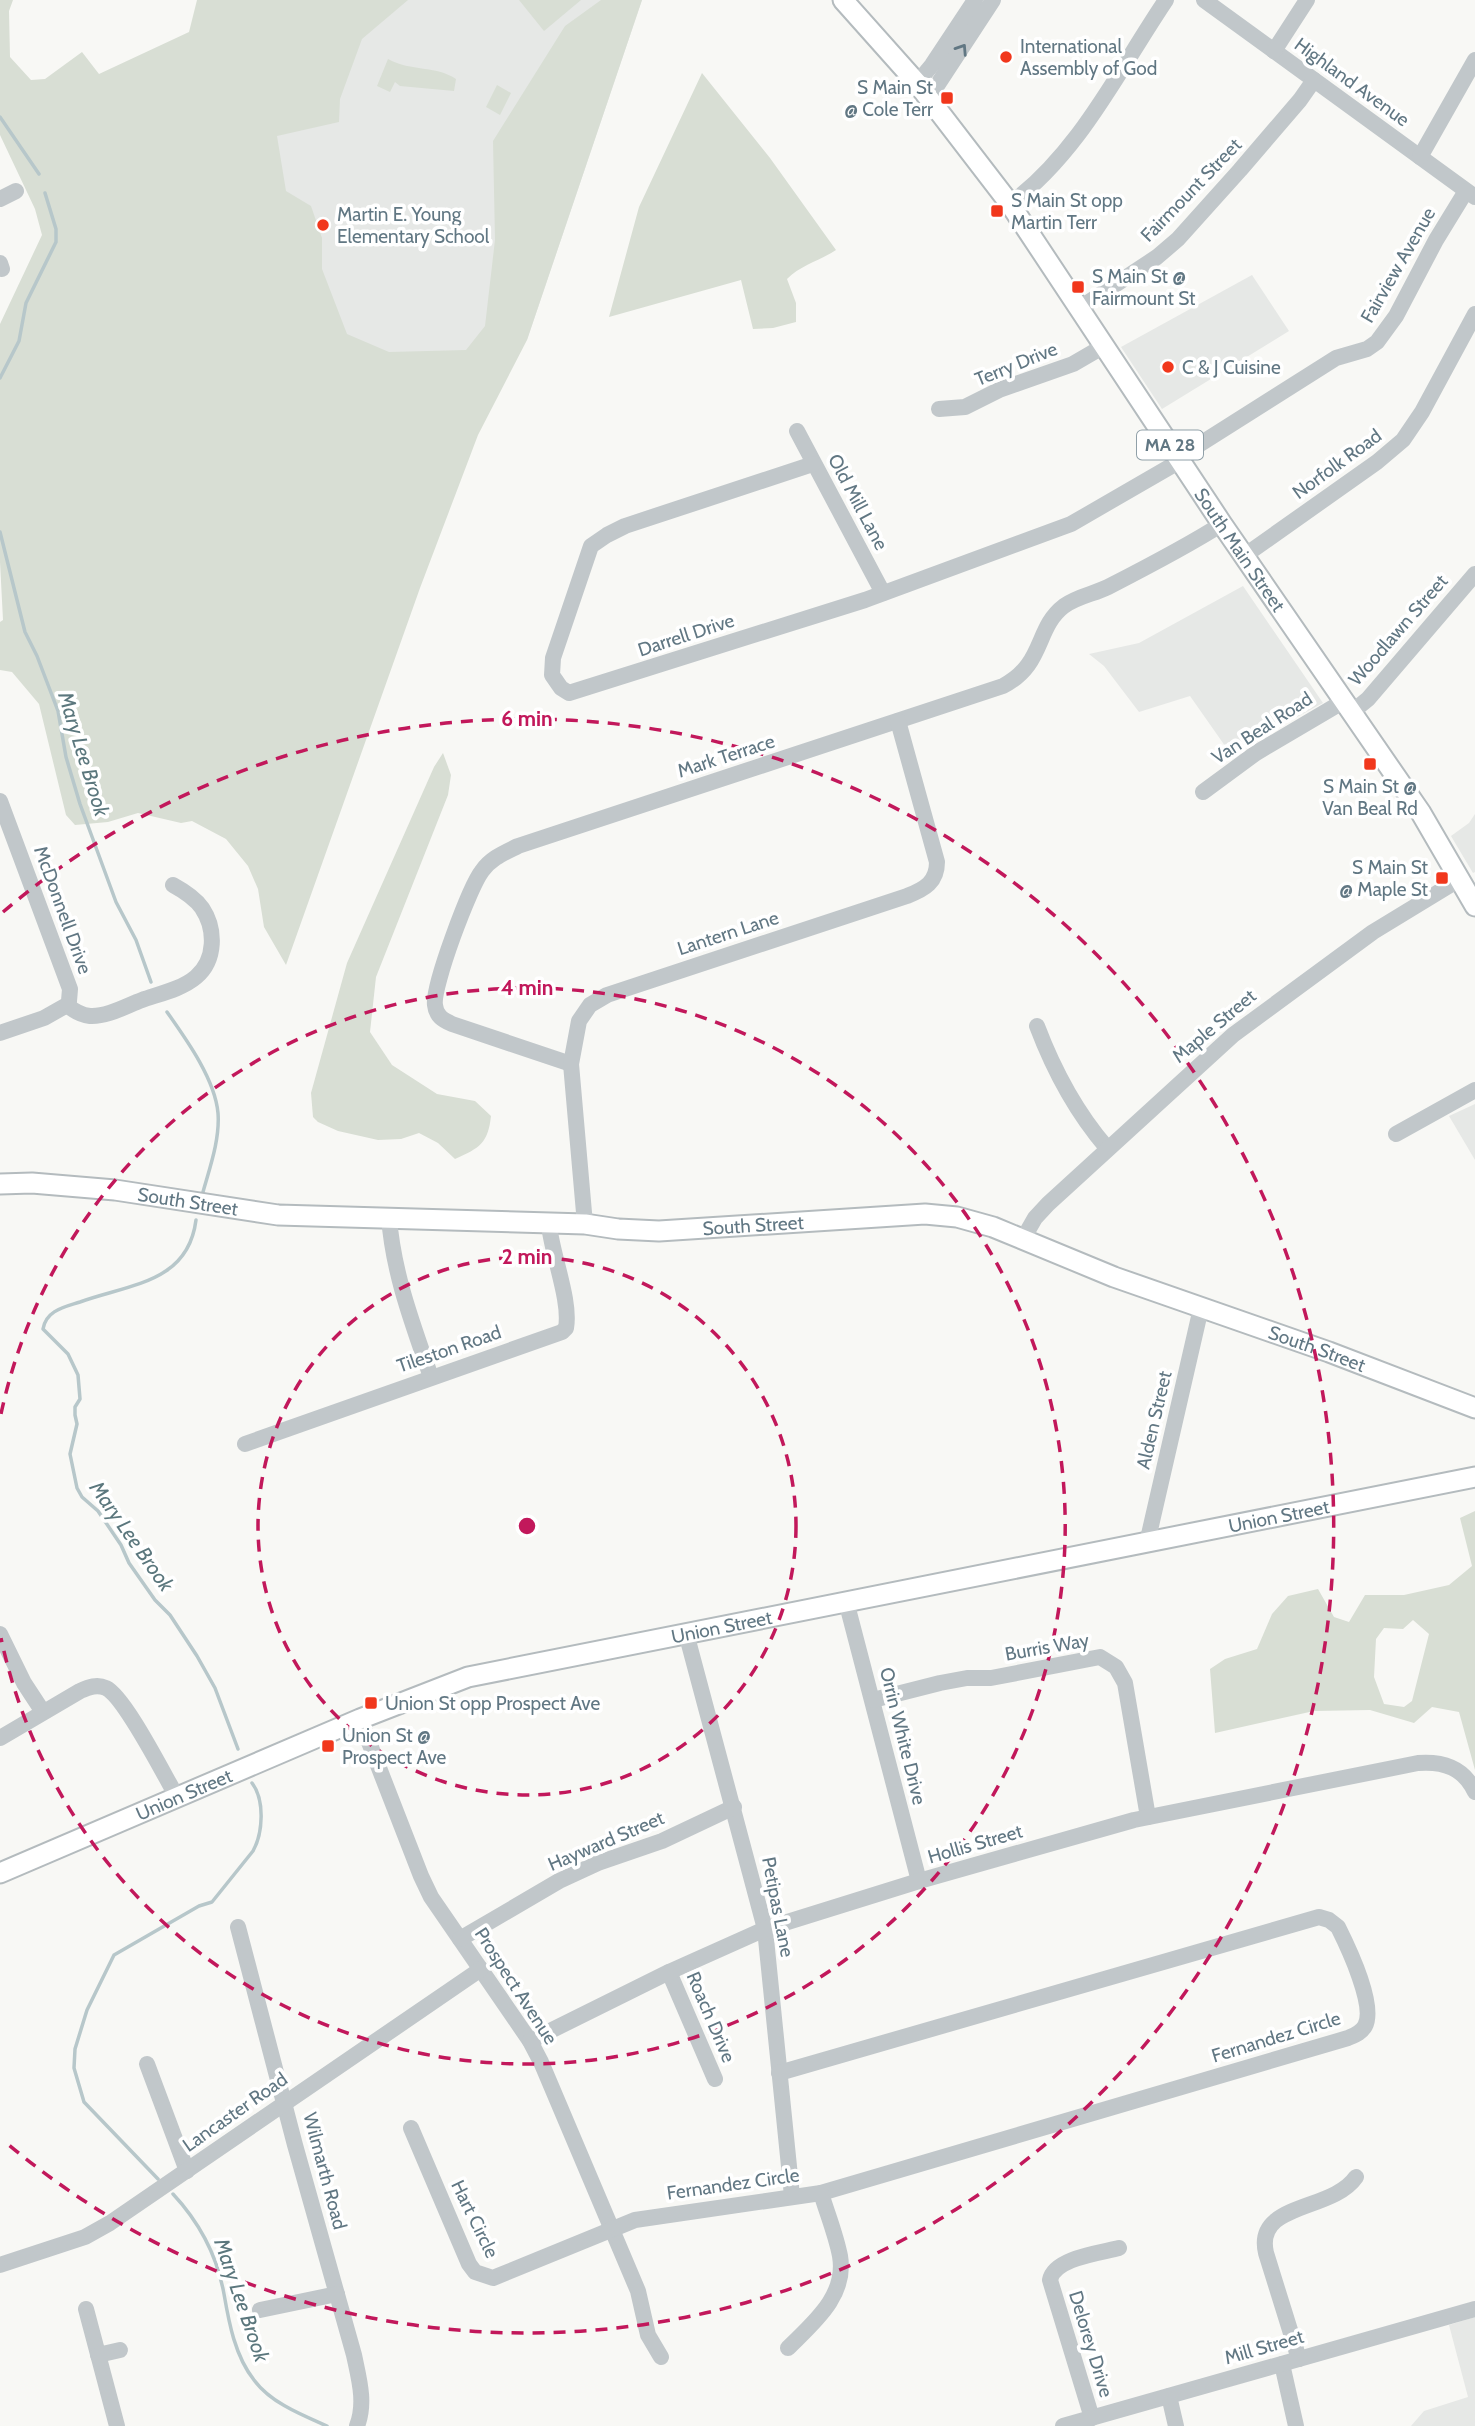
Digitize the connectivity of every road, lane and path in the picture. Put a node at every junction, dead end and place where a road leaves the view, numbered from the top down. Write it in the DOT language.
graph roads {
  1 [pos="843,0"];
  2 [pos="975,0"];
  3 [pos="993,0"];
  4 [pos="1166,0"];
  5 [pos="1204,0"];
  6 [pos="1307,0"];
  7 [pos="1274,51"];
  8 [pos="1475,60"];
  9 [pos="1314,80"];
  10 [pos="922,89"];
  11 [pos="1420,157"];
  12 [pos="16,191"];
  13 [pos="1471,194"];
  14 [pos="0,199"];
  15 [pos="1010,204"];
  16 [pos="1080,309"];
  17 [pos="1475,314"];
  18 [pos="1104,345"];
  19 [pos="939,409"];
  20 [pos="797,431"];
  21 [pos="1179,459"];
  22 [pos="813,464"];
  23 [pos="1222,524"];
  24 [pos="1244,556"];
  25 [pos="1475,574"];
  26 [pos="883,593"];
  27 [pos="1348,706"];
  28 [pos="898,721"];
  29 [pos="1203,792"];
  30 [pos="0,801"];
  31 [pos="1461,880"];
  32 [pos="173,885"];
  33 [pos="1474,903"];
  34 [pos="67,1004"];
  35 [pos="1037,1026"];
  36 [pos="0,1032"];
  37 [pos="571,1064"];
  38 [pos="1475,1090"];
  39 [pos="1396,1134"];
  40 [pos="1107,1149"];
  41 [pos="0,1184"];
  42 [pos="389,1217"];
  43 [pos="585,1224"];
  44 [pos="549,1225"];
  45 [pos="1023,1239"];
  46 [pos="1201,1308"];
  47 [pos="431,1377"];
  48 [pos="1475,1408"];
  49 [pos="245,1444"];
  50 [pos="1475,1476"];
  51 [pos="1147,1542"];
  52 [pos="846,1601"];
  53 [pos="686,1633"];
  54 [pos="0,1634"];
  55 [pos="873,1700"];
  56 [pos="43,1712"];
  57 [pos="360,1719"];
  58 [pos="0,1738"];
  59 [pos="1475,1792"];
  60 [pos="177,1797"];
  61 [pos="734,1807"];
  62 [pos="1148,1818"];
  63 [pos="0,1873"];
  64 [pos="919,1881"];
  65 [pos="238,1927"];
  66 [pos="765,1929"];
  67 [pos="460,1939"];
  68 [pos="481,1969"];
  69 [pos="669,1972"];
  70 [pos="530,2041"];
  71 [pos="147,2064"];
  72 [pos="779,2073"];
  73 [pos="715,2079"];
  74 [pos="284,2103"];
  75 [pos="411,2128"];
  76 [pos="187,2171"];
  77 [pos="1356,2177"];
  78 [pos="821,2193"];
  79 [pos="792,2196"];
  80 [pos="610,2229"];
  81 [pos="1119,2248"];
  82 [pos="0,2265"];
  83 [pos="337,2294"];
  84 [pos="86,2309"];
  85 [pos="1475,2309"];
  86 [pos="260,2310"];
  87 [pos="788,2348"];
  88 [pos="120,2350"];
  89 [pos="98,2355"];
  90 [pos="661,2357"];
  91 [pos="1299,2359"];
  92 [pos="1282,2364"];
  93 [pos="1169,2396"];
  94 [pos="1092,2418"];
  95 [pos="117,2426"];
  96 [pos="357,2426"];
  97 [pos="1063,2426"];
  98 [pos="1176,2426"];
  99 [pos="1296,2426"];
  1 -- 10 [label="main road, South Main Street / MA 28"];
  2 -- 10 [label="street"];
  10 -- 3 [label="street, one-way"];
  4 -- 15 [label="street"];
  5 -- 7 [label="street, Highland Avenue"];
  6 -- 7 [label="street"];
  7 -- 9 [label="street, Highland Avenue"];
  8 -- 11 [label="street"];
  9 -- 11 [label="street, Highland Avenue"];
  9 -- 16 [label="street, Fairmount Street"];
  10 -- 15 [label="main road, South Main Street / MA 28"];
  11 -- 13 [label="street, Highland Avenue"];
  12 -- 14 [label="street"];
  13 -- 21 [label="street, Fairview Avenue"];
  15 -- 16 [label="main road, South Main Street / MA 28"];
  16 -- 18 [label="main road, South Main Street / MA 28"];
  17 -- 24 [label="street, Norfolk Road"];
  18 -- 19 [label="street, Terry Drive"];
  18 -- 21 [label="main road, South Main Street / MA 28"];
  20 -- 22 [label="street, Old Mill Lane"];
  21 -- 23 [label="main road, South Main Street / MA 28"];
  21 -- 26 [label="street, Darrell Drive"];
  22 -- 26 [label="street, Old Mill Lane"];
  22 -- 26 [label="street, Darrell Drive"];
  23 -- 24 [label="main road, South Main Street / MA 28"];
  23 -- 28 [label="street, Mark Terrace"];
  24 -- 27 [label="main road, South Main Street / MA 28"];
  25 -- 27 [label="street, Woodlawn Street"];
  27 -- 29 [label="street, Van Beal Road"];
  27 -- 31 [label="main road, South Main Street / MA 28"];
  28 -- 37 [label="street, Lantern Lane"];
  28 -- 37 [label="street, Mark Terrace"];
  30 -- 34 [label="street, McDonnell Drive"];
  31 -- 33 [label="main road, South Main Street / MA 28"];
  31 -- 40 [label="street, Maple Street"];
  32 -- 34 [label="street"];
  34 -- 36 [label="street, McDonnell Drive"];
  35 -- 40 [label="street"];
  37 -- 43 [label="street, Lantern Lane"];
  38 -- 39 [label="street"];
  40 -- 45 [label="street, Maple Street"];
  41 -- 42 [label="main road, South Street"];
  42 -- 44 [label="main road, South Street"];
  42 -- 47 [label="street"];
  43 -- 44 [label="main road, South Street"];
  43 -- 45 [label="main road, South Street"];
  44 -- 47 [label="street, Tileston Road"];
  45 -- 46 [label="main road, South Street"];
  46 -- 48 [label="main road, South Street"];
  46 -- 51 [label="street, Alden Street"];
  47 -- 49 [label="street, Tileston Road"];
  50 -- 51 [label="main road, Union Street"];
  51 -- 52 [label="main road, Union Street"];
  52 -- 53 [label="main road, Union Street"];
  52 -- 55 [label="street, Orrin White Drive"];
  53 -- 57 [label="main road, Union Street"];
  53 -- 61 [label="street, Petipas Lane"];
  54 -- 56 [label="street"];
  55 -- 62 [label="street, Burris Way"];
  55 -- 64 [label="street, Orrin White Drive"];
  56 -- 58 [label="street"];
  56 -- 60 [label="street"];
  57 -- 60 [label="main road, Union Street"];
  57 -- 67 [label="street, Prospect Avenue"];
  59 -- 62 [label="street, Hollis Street"];
  60 -- 63 [label="main road, Union Street"];
  61 -- 66 [label="street, Petipas Lane"];
  61 -- 67 [label="street, Hayward Street"];
  62 -- 64 [label="street, Hollis Street"];
  64 -- 66 [label="street, Hollis Street"];
  65 -- 74 [label="street, Wilmarth Road"];
  66 -- 69 [label="street, Hollis Street"];
  66 -- 72 [label="street, Petipas Lane"];
  67 -- 68 [label="street, Prospect Avenue"];
  68 -- 70 [label="street, Prospect Avenue"];
  68 -- 74 [label="street, Lancaster Road"];
  69 -- 70 [label="street, Hollis Street"];
  69 -- 73 [label="street, Roach Drive"];
  70 -- 80 [label="street, Prospect Avenue"];
  71 -- 76 [label="street"];
  72 -- 78 [label="street, Fernandez Circle"];
  72 -- 79 [label="street, Petipas Lane"];
  74 -- 76 [label="street, Lancaster Road"];
  74 -- 83 [label="street, Wilmarth Road"];
  75 -- 80 [label="street, Hart Circle"];
  76 -- 82 [label="street, Lancaster Road"];
  77 -- 91 [label="street"];
  78 -- 79 [label="street, Fernandez Circle"];
  78 -- 87 [label="street"];
  79 -- 80 [label="street, Fernandez Circle"];
  80 -- 90 [label="street, Prospect Avenue"];
  81 -- 94 [label="street, Delorey Drive"];
  83 -- 86 [label="street"];
  83 -- 96 [label="street, Wilmarth Road"];
  84 -- 89 [label="street"];
  85 -- 91 [label="street, Mill Street"];
  88 -- 89 [label="street"];
  89 -- 95 [label="street"];
  91 -- 92 [label="street, Mill Street"];
  92 -- 93 [label="street, Mill Street"];
  92 -- 99 [label="street"];
  93 -- 94 [label="street, Mill Street"];
  93 -- 98 [label="street"];
  94 -- 97 [label="street, Mill Street"];
}
